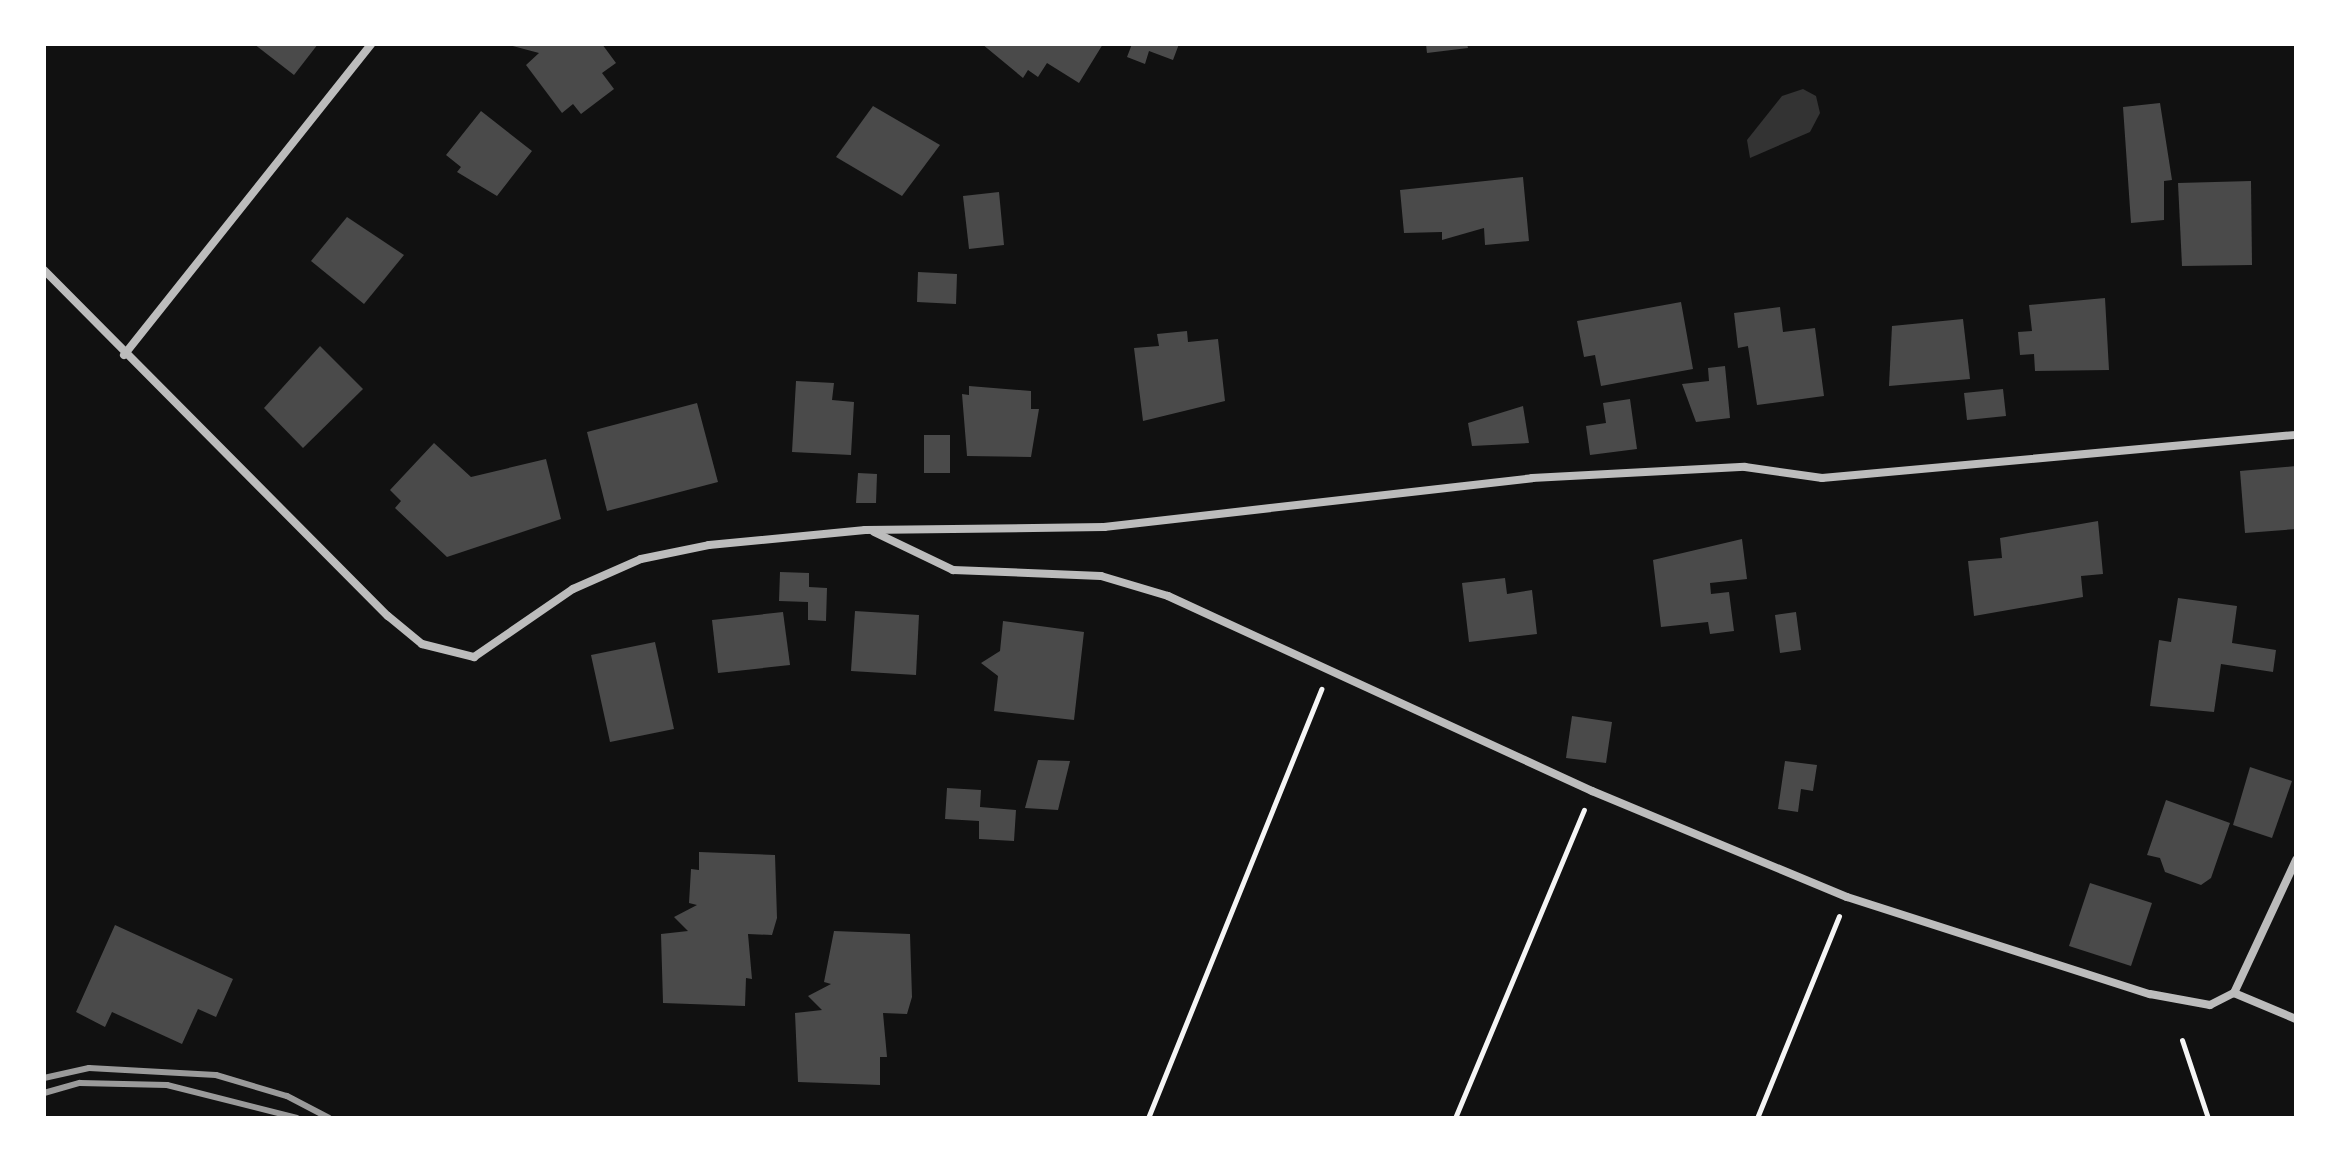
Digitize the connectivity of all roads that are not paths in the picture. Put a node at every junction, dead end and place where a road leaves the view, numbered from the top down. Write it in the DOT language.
graph roads {
  1 [pos="371,44"];
  2 [pos="44,270"];
  3 [pos="124,355"];
  4 [pos="2296,435"];
  5 [pos="865,530"];
  6 [pos="2296,860"];
  7 [pos="2234,993"];
  8 [pos="2296,1019"];
  1 -- 3 [label="street"];
  2 -- 3 [label="street"];
  3 -- 5 [label="street"];
  4 -- 5 [label="street"];
  5 -- 7 [label="street"];
  6 -- 7 [label="street"];
  7 -- 8 [label="street"];
}
